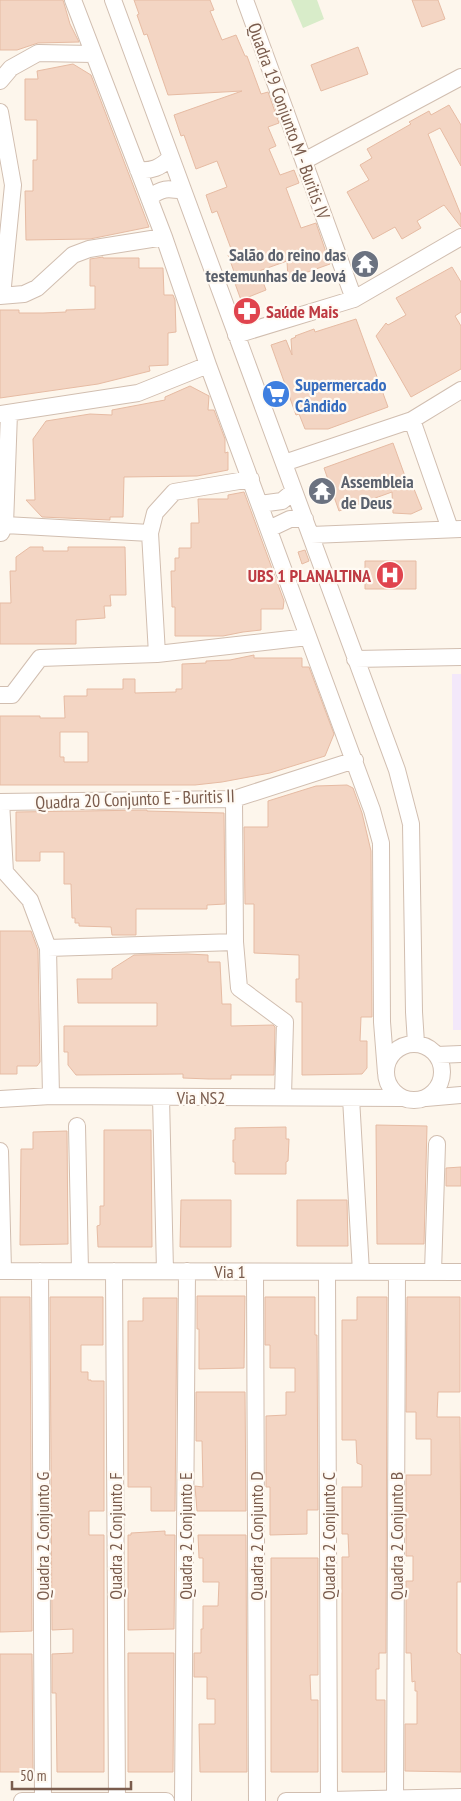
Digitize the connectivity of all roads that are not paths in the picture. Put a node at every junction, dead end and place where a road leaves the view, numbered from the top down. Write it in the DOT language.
graph roads {
  1 [pos="73,0"];
  2 [pos="113,0"];
  3 [pos="245,0"];
  4 [pos="93,54"];
  5 [pos="461,77"];
  6 [pos="0,81"];
  7 [pos="0,112"];
  8 [pos="170,158"];
  9 [pos="304,161"];
  10 [pos="138,170"];
  11 [pos="183,191"];
  12 [pos="149,198"];
  13 [pos="164,237"];
  14 [pos="461,237"];
  15 [pos="1,296"];
  16 [pos="354,299"];
  17 [pos="236,336"];
  18 [pos="208,366"];
  19 [pos="461,390"];
  20 [pos="4,414"];
  21 [pos="412,420"];
  22 [pos="284,463"];
  23 [pos="251,479"];
  24 [pos="294,491"];
  25 [pos="260,504"];
  26 [pos="308,527"];
  27 [pos="269,529"];
  28 [pos="456,529"];
  29 [pos="2,530"];
  30 [pos="150,533"];
  31 [pos="308,637"];
  32 [pos="157,654"];
  33 [pos="461,657"];
  34 [pos="355,659"];
  35 [pos="0,695"];
  36 [pos="354,760"];
  37 [pos="234,799"];
  38 [pos="0,802"];
  39 [pos="235,942"];
  40 [pos="48,948"];
  41 [pos="416,1043"];
  42 [pos="461,1054"];
  43 [pos="437,1055"];
  44 [pos="386,1073"];
  45 [pos="461,1095"];
  46 [pos="51,1096"];
  47 [pos="283,1096"];
  48 [pos="161,1097"];
  49 [pos="351,1098"];
  50 [pos="402,1098"];
  51 [pos="426,1098"];
  52 [pos="0,1099"];
  53 [pos="77,1126"];
  54 [pos="437,1144"];
  55 [pos="0,1151"];
  56 [pos="1,1271"];
  57 [pos="40,1271"];
  58 [pos="80,1271"];
  59 [pos="114,1271"];
  60 [pos="165,1271"];
  61 [pos="187,1271"];
  62 [pos="255,1272"];
  63 [pos="327,1272"];
  64 [pos="361,1272"];
  65 [pos="397,1272"];
  66 [pos="434,1272"];
  67 [pos="461,1272"];
  68 [pos="461,1797"];
  69 [pos="117,1800"];
  70 [pos="329,1800"];
  71 [pos="395,1800"];
  72 [pos="22,1801"];
  73 [pos="43,1801"];
  74 [pos="166,1801"];
  75 [pos="183,1801"];
  76 [pos="257,1801"];
  77 [pos="286,1801"];
  1 -- 4 [label="street"];
  2 -- 8 [label="street"];
  3 -- 9 [label="street, Quadra 19 Conjunto M - Buritis IV"];
  4 -- 6 [label="street"];
  4 -- 10 [label="street"];
  5 -- 9 [label="street"];
  7 -- 15 [label="street"];
  8 -- 10 [label="street"];
  8 -- 11 [label="street"];
  9 -- 16 [label="street, Quadra 19 Conjunto M - Buritis IV"];
  10 -- 12 [label="street"];
  11 -- 12 [label="street"];
  11 -- 17 [label="street"];
  12 -- 13 [label="street"];
  13 -- 15 [label="street"];
  13 -- 18 [label="street"];
  14 -- 16 [label="street"];
  16 -- 17 [label="street"];
  17 -- 22 [label="street"];
  18 -- 20 [label="street"];
  18 -- 23 [label="street"];
  19 -- 21 [label="street"];
  20 -- 29 [label="street"];
  21 -- 22 [label="street"];
  21 -- 28 [label="street"];
  22 -- 24 [label="street"];
  23 -- 25 [label="street"];
  23 -- 30 [label="street"];
  24 -- 25 [label="street"];
  24 -- 26 [label="street"];
  25 -- 27 [label="street"];
  26 -- 27 [label="street"];
  26 -- 28 [label="street"];
  26 -- 34 [label="street"];
  27 -- 31 [label="street"];
  29 -- 30 [label="street"];
  30 -- 32 [label="street"];
  31 -- 32 [label="street"];
  31 -- 36 [label="street"];
  32 -- 35 [label="street"];
  33 -- 34 [label="street"];
  34 -- 41 [label="street"];
  36 -- 37 [label="street, Quadra 20 Conjunto E - Buritis II"];
  36 -- 44 [label="street"];
  37 -- 38 [label="street, Quadra 20 Conjunto E - Buritis II"];
  37 -- 39 [label="street"];
  38 -- 40 [label="street"];
  39 -- 40 [label="street"];
  39 -- 47 [label="street"];
  40 -- 46 [label="street"];
  41 -- 43 [label="street"];
  41 -- 44 [label="street"];
  42 -- 43 [label="street"];
  43 -- 51 [label="street"];
  44 -- 50 [label="street"];
  45 -- 51 [label="street"];
  46 -- 48 [label="street, Via NS2"];
  46 -- 52 [label="street, Via NS2"];
  47 -- 48 [label="street, Via NS2"];
  47 -- 49 [label="street, Via NS2"];
  48 -- 60 [label="street"];
  49 -- 50 [label="street, Via NS2"];
  49 -- 64 [label="street"];
  50 -- 51 [label="street"];
  53 -- 58 [label="street"];
  54 -- 66 [label="street"];
  55 -- 56 [label="street"];
  56 -- 57 [label="street, Via 1"];
  57 -- 58 [label="street, Via 1"];
  57 -- 73 [label="street, Quadra 2 Conjunto G"];
  58 -- 59 [label="street, Via 1"];
  59 -- 60 [label="street, Via 1"];
  59 -- 69 [label="street, Quadra 2 Conjunto F"];
  60 -- 61 [label="street, Via 1"];
  61 -- 62 [label="street, Via 1"];
  61 -- 75 [label="street, Quadra 2 Conjunto E"];
  62 -- 63 [label="street, Via 1"];
  62 -- 76 [label="street, Quadra 2 Conjunto D"];
  63 -- 64 [label="street, Via 1"];
  63 -- 70 [label="street, Quadra 2 Conjunto C"];
  64 -- 65 [label="street, Via 1"];
  65 -- 66 [label="street, Via 1"];
  65 -- 71 [label="street, Quadra 2 Conjunto B"];
  66 -- 67 [label="street, Via 1"];
  68 -- 71 [label="street"];
  69 -- 73 [label="street"];
  69 -- 74 [label="street"];
  70 -- 71 [label="street"];
  70 -- 77 [label="street"];
  72 -- 73 [label="street"];
}
